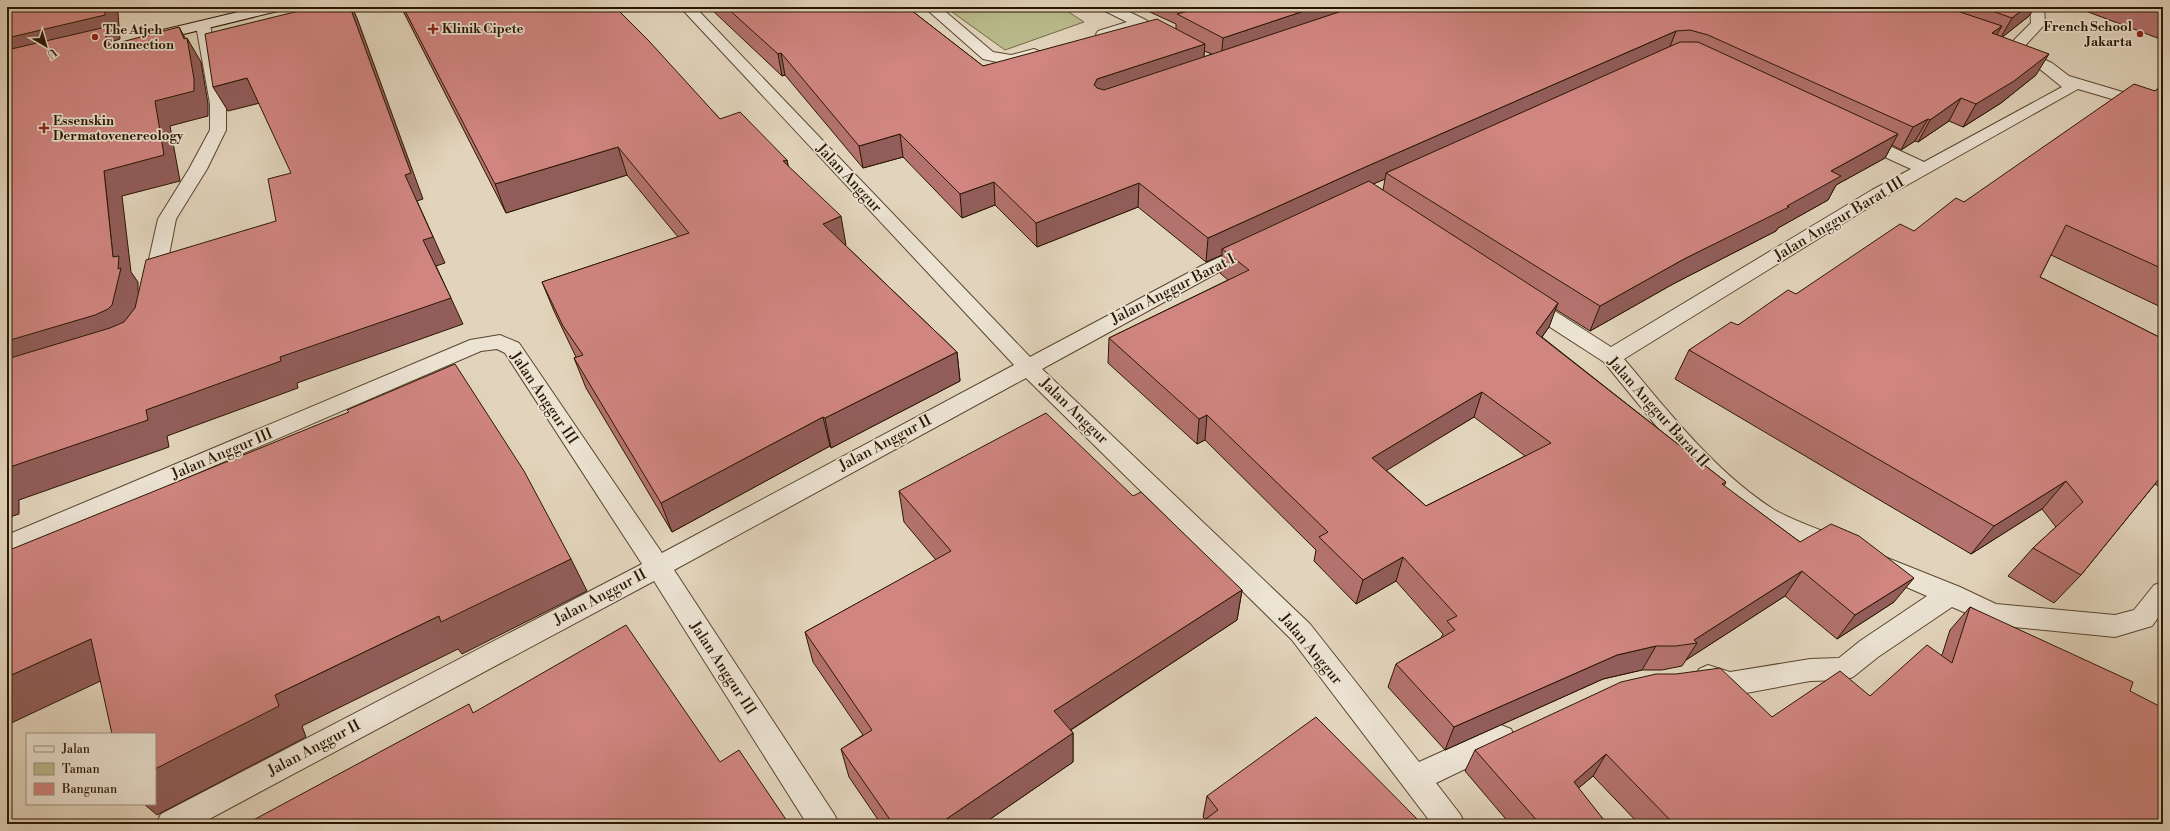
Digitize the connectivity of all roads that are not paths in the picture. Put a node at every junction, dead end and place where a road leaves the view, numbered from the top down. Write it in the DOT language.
graph roads {
  1 [pos="277,7"];
  2 [pos="687,7"];
  3 [pos="930,7"];
  4 [pos="1108,7"];
  5 [pos="2037,7"];
  6 [pos="1141,23"];
  7 [pos="203,24"];
  8 [pos="1160,34"];
  9 [pos="1090,38"];
  10 [pos="135,41"];
  11 [pos="1998,45"];
  12 [pos="2012,50"];
  13 [pos="1046,51"];
  14 [pos="2069,84"];
  15 [pos="2163,109"];
  16 [pos="1846,132"];
  17 [pos="1925,169"];
  18 [pos="1266,242"];
  19 [pos="1511,292"];
  20 [pos="150,304"];
  21 [pos="1611,358"];
  22 [pos="1027,366"];
  23 [pos="7,545"];
  24 [pos="658,567"];
  25 [pos="2163,592"];
  26 [pos="1951,594"];
  27 [pos="1994,614"];
  28 [pos="2041,643"];
  29 [pos="1685,680"];
  30 [pos="1526,728"];
  31 [pos="1414,779"];
  32 [pos="171,824"];
  33 [pos="824,824"];
  34 [pos="1450,824"];
  1 -- 7 [label="street"];
  2 -- 22 [label="street, Jalan Anggur"];
  3 -- 13 [label="street"];
  4 -- 6 [label="street"];
  5 -- 12 [label="street"];
  6 -- 8 [label="street"];
  6 -- 9 [label="street"];
  7 -- 10 [label="street"];
  7 -- 20 [label="street"];
  11 -- 12 [label="street"];
  12 -- 14 [label="street"];
  14 -- 15 [label="street"];
  14 -- 17 [label="street, Jalan Anggur Barat III"];
  16 -- 17 [label="street"];
  17 -- 21 [label="street, Jalan Anggur Barat III"];
  18 -- 22 [label="street, Jalan Anggur Barat I"];
  19 -- 21 [label="street, Jalan Anggur Barat II"];
  21 -- 26 [label="street, Jalan Anggur Barat II"];
  22 -- 24 [label="street, Jalan Anggur II"];
  22 -- 31 [label="street, Jalan Anggur"];
  23 -- 24 [label="street, Jalan Anggur III"];
  24 -- 32 [label="street, Jalan Anggur II"];
  24 -- 33 [label="street, Jalan Anggur III"];
  25 -- 27 [label="street, Jalan Anggur Barat II"];
  26 -- 27 [label="street, Jalan Anggur Barat II"];
  26 -- 29 [label="street"];
  27 -- 28 [label="street"];
  30 -- 31 [label="street"];
  31 -- 34 [label="street, Jalan Anggur"];
}
